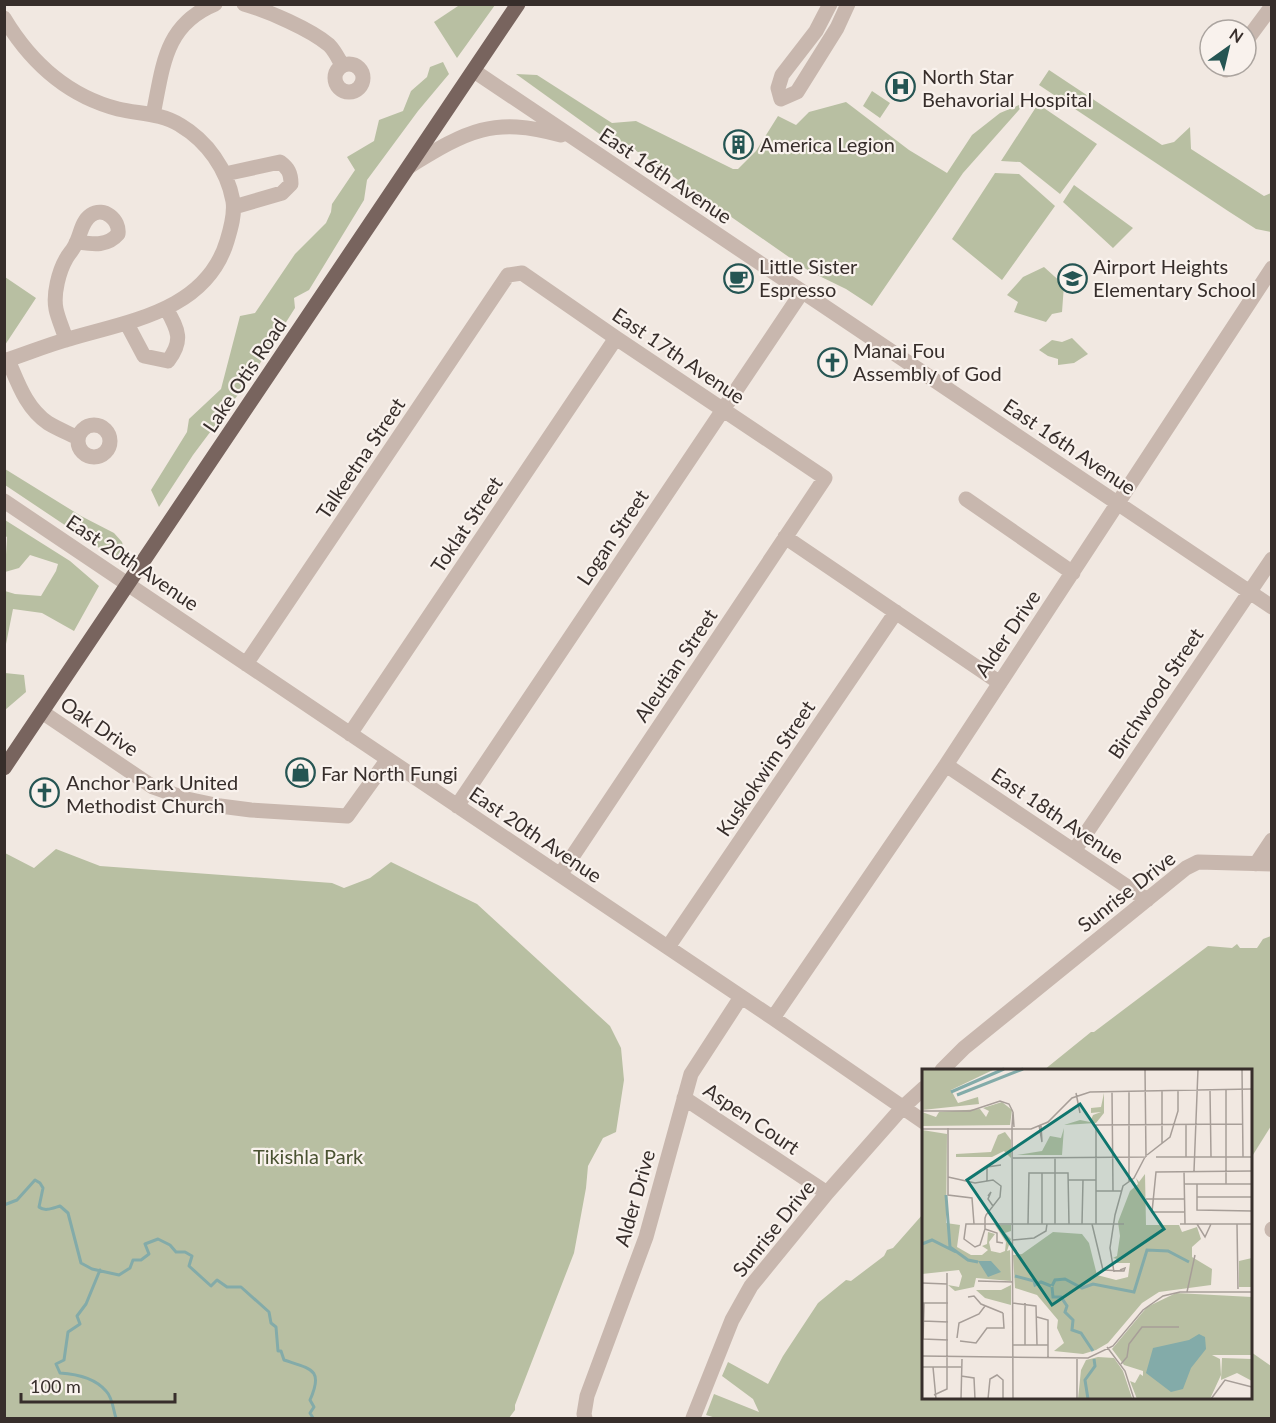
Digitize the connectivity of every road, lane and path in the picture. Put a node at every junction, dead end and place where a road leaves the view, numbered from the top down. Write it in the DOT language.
graph roads {
  1 [pos="215,4"];
  2 [pos="244,4"];
  3 [pos="518,4"];
  4 [pos="830,4"];
  5 [pos="849,4"];
  6 [pos="1267,4"];
  7 [pos="1272,6"];
  8 [pos="4,18"];
  9 [pos="1260,20"];
  10 [pos="1258,23"];
  11 [pos="342,65"];
  12 [pos="474,71"];
  13 [pos="153,115"];
  14 [pos="576,139"];
  15 [pos="410,166"];
  16 [pos="225,174"];
  17 [pos="234,207"];
  18 [pos="77,242"];
  19 [pos="1272,268"];
  20 [pos="508,275"];
  21 [pos="802,292"];
  22 [pos="166,309"];
  23 [pos="128,324"];
  24 [pos="616,338"];
  25 [pos="66,340"];
  26 [pos="6,360"];
  27 [pos="723,410"];
  28 [pos="78,438"];
  29 [pos="825,478"];
  30 [pos="966,499"];
  31 [pos="4,501"];
  32 [pos="1117,503"];
  33 [pos="785,537"];
  34 [pos="1272,559"];
  35 [pos="1073,573"];
  36 [pos="128,584"];
  37 [pos="1249,591"];
  38 [pos="1272,607"];
  39 [pos="896,612"];
  40 [pos="246,664"];
  41 [pos="1000,682"];
  42 [pos="42,712"];
  43 [pos="350,734"];
  44 [pos="388,759"];
  45 [pos="946,765"];
  46 [pos="4,768"];
  47 [pos="457,806"];
  48 [pos="1272,840"];
  49 [pos="1074,851"];
  50 [pos="1264,864"];
  51 [pos="560,875"];
  52 [pos="1148,900"];
  53 [pos="668,947"];
  54 [pos="741,997"];
  55 [pos="773,1018"];
  56 [pos="944,1069"];
  57 [pos="922,1090"];
  58 [pos="684,1098"];
  59 [pos="902,1108"];
  60 [pos="922,1121"];
  61 [pos="827,1193"];
  62 [pos="585,1419"];
  63 [pos="693,1419"];
  1 -- 13 [label="street"];
  2 -- 11 [label="street"];
  3 -- 12 [label="main road, Lake Otis Road"];
  4 -- 5 [label="street"];
  6 -- 9 [label="street"];
  7 -- 9 [label="street"];
  8 -- 13 [label="street"];
  9 -- 10 [label="street"];
  12 -- 14 [label="street, East 16th Avenue"];
  12 -- 15 [label="main road, Lake Otis Road"];
  13 -- 16 [label="street"];
  14 -- 15 [label="street, East 16th Avenue"];
  14 -- 21 [label="street, East 16th Avenue"];
  15 -- 36 [label="main road, Lake Otis Road"];
  16 -- 17 [label="street"];
  16 -- 17 [label="street"];
  17 -- 22 [label="street"];
  18 -- 25 [label="street"];
  19 -- 32 [label="street, Alder Drive"];
  20 -- 24 [label="street, East 17th Avenue"];
  20 -- 40 [label="street, Talkeetna Street"];
  21 -- 27 [label="street, Logan Street"];
  21 -- 32 [label="street, East 16th Avenue"];
  22 -- 23 [label="street"];
  22 -- 23 [label="street"];
  23 -- 25 [label="street"];
  24 -- 27 [label="street, East 17th Avenue"];
  24 -- 43 [label="street, Toklat Street"];
  25 -- 26 [label="street"];
  26 -- 28 [label="street"];
  27 -- 29 [label="street, East 17th Avenue"];
  27 -- 47 [label="street, Logan Street"];
  29 -- 33 [label="street, Aleutian Street"];
  30 -- 35 [label="street"];
  31 -- 36 [label="street, East 20th Avenue"];
  32 -- 35 [label="street, Alder Drive"];
  32 -- 37 [label="street, East 16th Avenue"];
  33 -- 39 [label="street"];
  33 -- 51 [label="street, Aleutian Street"];
  34 -- 37 [label="street, Birchwood Street"];
  35 -- 41 [label="street, Alder Drive"];
  36 -- 40 [label="street, East 20th Avenue"];
  36 -- 42 [label="main road, Lake Otis Road"];
  37 -- 38 [label="street, East 16th Avenue"];
  37 -- 49 [label="street, Birchwood Street"];
  39 -- 41 [label="street"];
  39 -- 53 [label="street, Kuskokwim Street"];
  40 -- 43 [label="street, East 20th Avenue"];
  41 -- 45 [label="street, Alder Drive"];
  42 -- 44 [label="street, Oak Drive"];
  42 -- 46 [label="main road, Lake Otis Road"];
  43 -- 44 [label="street, East 20th Avenue"];
  44 -- 47 [label="street, East 20th Avenue"];
  45 -- 49 [label="street, East 18th Avenue"];
  45 -- 55 [label="street, Alder Drive"];
  47 -- 51 [label="street, East 20th Avenue"];
  48 -- 50 [label="street"];
  49 -- 52 [label="street, East 18th Avenue"];
  50 -- 52 [label="street, Sunrise Drive"];
  51 -- 53 [label="street, East 20th Avenue"];
  52 -- 56 [label="street, Sunrise Drive"];
  53 -- 54 [label="street, East 20th Avenue"];
  54 -- 55 [label="street, East 20th Avenue"];
  54 -- 58 [label="street, Alder Drive"];
  55 -- 59 [label="street, East 20th Avenue"];
  57 -- 59 [label="street, Sunrise Drive"];
  58 -- 61 [label="street, Aspen Court"];
  58 -- 62 [label="street, Alder Drive"];
  59 -- 60 [label="street, East 20th Avenue"];
  59 -- 61 [label="street, Sunrise Drive"];
  61 -- 63 [label="street, Sunrise Drive"];
}
